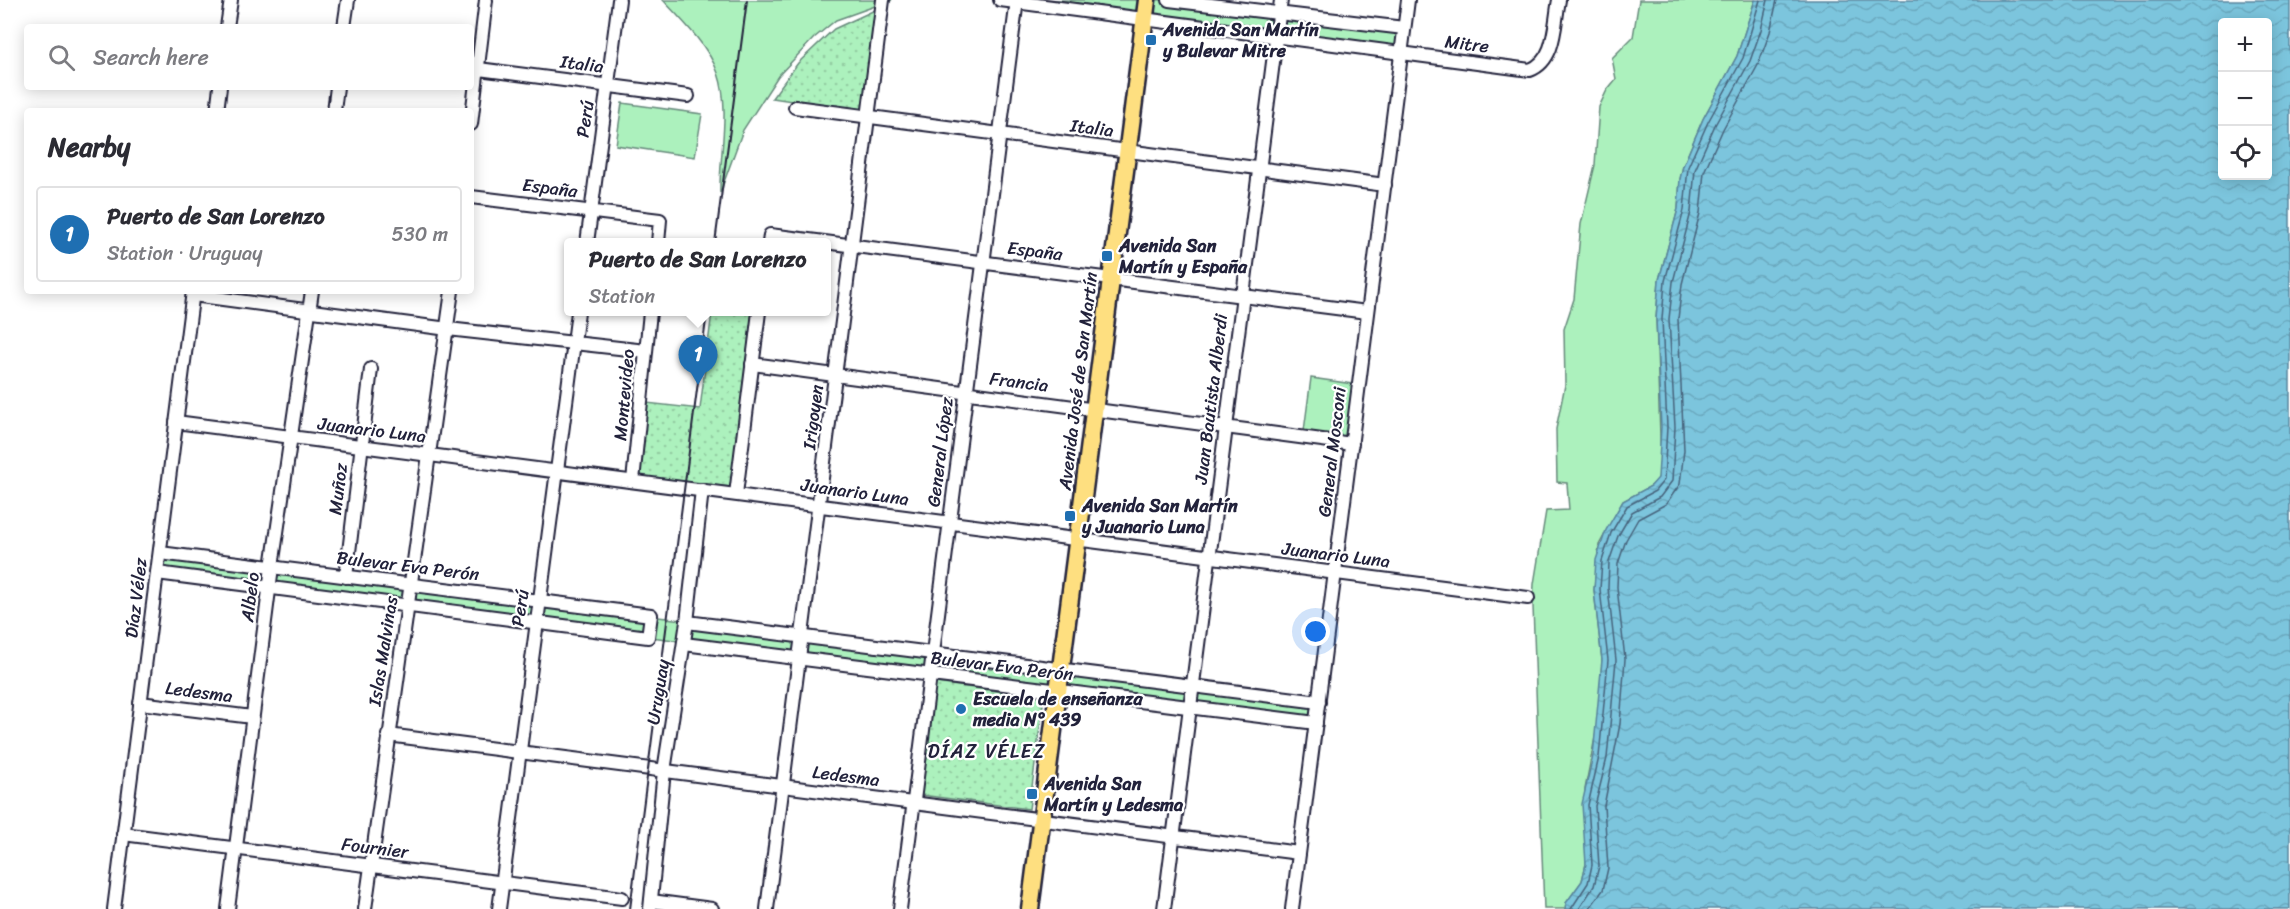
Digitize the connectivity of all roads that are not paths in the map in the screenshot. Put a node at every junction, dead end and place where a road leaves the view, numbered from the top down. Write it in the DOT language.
graph roads {
  1 [pos="231,0"];
  2 [pos="348,0"];
  3 [pos="486,0"];
  4 [pos="619,0"];
  5 [pos="884,0"];
  6 [pos="1000,0"];
  7 [pos="1147,0"];
  8 [pos="1169,0"];
  9 [pos="1281,0"];
  10 [pos="1408,0"];
  11 [pos="1558,0"];
  12 [pos="1017,1"];
  13 [pos="1279,14"];
  14 [pos="1145,20"];
  15 [pos="227,24"];
  16 [pos="344,24"];
  17 [pos="1404,28"];
  18 [pos="1276,34"];
  19 [pos="1400,53"];
  20 [pos="474,68"];
  21 [pos="608,85"];
  22 [pos="220,90"];
  23 [pos="337,90"];
  24 [pos="473,90"];
  25 [pos="688,96"];
  26 [pos="795,107"];
  27 [pos="216,108"];
  28 [pos="334,108"];
  29 [pos="472,108"];
  30 [pos="870,117"];
  31 [pos="999,134"];
  32 [pos="1127,151"];
  33 [pos="1258,168"];
  34 [pos="1385,185"];
  35 [pos="474,197"];
  36 [pos="591,211"];
  37 [pos="588,238"];
  38 [pos="658,238"];
  39 [pos="831,243"];
  40 [pos="854,245"];
  41 [pos="983,262"];
  42 [pos="1111,279"];
  43 [pos="193,294"];
  44 [pos="200,294"];
  45 [pos="312,294"];
  46 [pos="452,294"];
  47 [pos="1242,296"];
  48 [pos="309,310"];
  49 [pos="1367,312"];
  50 [pos="578,316"];
  51 [pos="650,316"];
  52 [pos="758,316"];
  53 [pos="448,329"];
  54 [pos="574,344"];
  55 [pos="646,351"];
  56 [pos="752,364"];
  57 [pos="371,369"];
  58 [pos="836,376"];
  59 [pos="966,393"];
  60 [pos="1094,410"];
  61 [pos="176,422"];
  62 [pos="1225,427"];
  63 [pos="292,439"];
  64 [pos="1352,444"];
  65 [pos="361,446"];
  66 [pos="428,455"];
  67 [pos="557,471"];
  68 [pos="633,481"];
  69 [pos="702,490"];
  70 [pos="736,494"];
  71 [pos="819,505"];
  72 [pos="950,523"];
  73 [pos="1078,540"];
  74 [pos="159,553"];
  75 [pos="1209,557"];
  76 [pos="272,567"];
  77 [pos="157,573"];
  78 [pos="1335,573"];
  79 [pos="346,577"];
  80 [pos="412,585"];
  81 [pos="269,588"];
  82 [pos="1528,598"];
  83 [pos="540,601"];
  84 [pos="408,606"];
  85 [pos="537,622"];
  86 [pos="687,622"];
  87 [pos="801,636"];
  88 [pos="684,644"];
  89 [pos="933,653"];
  90 [pos="799,658"];
  91 [pos="1061,669"];
  92 [pos="930,675"];
  93 [pos="1192,686"];
  94 [pos="1059,691"];
  95 [pos="1319,702"];
  96 [pos="140,703"];
  97 [pos="1189,707"];
  98 [pos="252,717"];
  99 [pos="1316,723"];
  100 [pos="388,735"];
  101 [pos="520,752"];
  102 [pos="664,771"];
  103 [pos="783,786"];
  104 [pos="912,803"];
  105 [pos="1042,820"];
  106 [pos="123,834"];
  107 [pos="1173,837"];
  108 [pos="235,848"];
  109 [pos="1299,853"];
  110 [pos="371,866"];
  111 [pos="502,882"];
  112 [pos="622,898"];
  113 [pos="650,905"];
  114 [pos="114,909"];
  115 [pos="228,909"];
  116 [pos="365,909"];
  117 [pos="499,909"];
  118 [pos="711,909"];
  119 [pos="767,909"];
  120 [pos="900,909"];
  121 [pos="1030,909"];
  122 [pos="1164,909"];
  123 [pos="1292,909"];
  1 -- 15 [label="street"];
  2 -- 16 [label="street"];
  3 -- 20 [label="street"];
  4 -- 21 [label="street, Perú"];
  5 -- 30 [label="street, Irigoyen"];
  6 -- 12 [label="street, Mitre"];
  7 -- 14 [label="main road, Avenida José de San Martín"];
  8 -- 13 [label="street"];
  9 -- 13 [label="street, Juan Bautista Alberdi"];
  10 -- 17 [label="street, General Mosconi"];
  11 -- 19 [label="street, Mitre"];
  12 -- 14 [label="street, Mitre"];
  12 -- 31 [label="street, General López"];
  13 -- 17 [label="street"];
  13 -- 18 [label="street, Juan Bautista Alberdi"];
  14 -- 18 [label="street, Mitre"];
  14 -- 32 [label="main road, Avenida José de San Martín"];
  17 -- 19 [label="street, General Mosconi"];
  18 -- 19 [label="street, Mitre"];
  18 -- 33 [label="street, Juan Bautista Alberdi"];
  19 -- 34 [label="street, General Mosconi"];
  20 -- 21 [label="street, Italia"];
  21 -- 25 [label="street, Italia"];
  21 -- 36 [label="street, Perú"];
  22 -- 27 [label="street"];
  23 -- 28 [label="street"];
  24 -- 29 [label="street"];
  26 -- 30 [label="street, Italia"];
  30 -- 31 [label="street, Italia"];
  30 -- 40 [label="street, Irigoyen"];
  31 -- 32 [label="street, Italia"];
  31 -- 41 [label="street, General López"];
  32 -- 33 [label="street, Italia"];
  32 -- 42 [label="main road, Avenida José de San Martín"];
  33 -- 34 [label="street, Italia"];
  33 -- 47 [label="street, Juan Bautista Alberdi"];
  34 -- 49 [label="street, General Mosconi"];
  35 -- 36 [label="street, España"];
  36 -- 37 [label="street, Perú"];
  36 -- 38 [label="street, España"];
  39 -- 40 [label="street, España"];
  40 -- 41 [label="street, España"];
  40 -- 58 [label="street, Irigoyen"];
  41 -- 42 [label="street, España"];
  41 -- 59 [label="street, General López"];
  42 -- 47 [label="street, España"];
  42 -- 60 [label="main road, Avenida José de San Martín"];
  43 -- 61 [label="street, Díaz Vélez"];
  44 -- 48 [label="street"];
  45 -- 48 [label="street, Albelo"];
  46 -- 53 [label="street, Islas Malvinas"];
  47 -- 49 [label="street, España"];
  47 -- 62 [label="street, Juan Bautista Alberdi"];
  48 -- 53 [label="street"];
  48 -- 63 [label="street, Albelo"];
  49 -- 64 [label="street, General Mosconi"];
  50 -- 54 [label="street, Perú"];
  51 -- 55 [label="street, Montevideo"];
  52 -- 56 [label="street"];
  53 -- 54 [label="street"];
  53 -- 66 [label="street, Islas Malvinas"];
  54 -- 55 [label="street"];
  54 -- 67 [label="street, Perú"];
  55 -- 68 [label="street, Montevideo"];
  56 -- 58 [label="street, Francia"];
  56 -- 70 [label="street"];
  57 -- 65 [label="street, Muñoz"];
  58 -- 59 [label="street, Francia"];
  58 -- 71 [label="street, Irigoyen"];
  59 -- 60 [label="street, Francia"];
  59 -- 72 [label="street, General López"];
  60 -- 62 [label="street, Francia"];
  60 -- 73 [label="main road, Avenida José de San Martín"];
  61 -- 63 [label="street, Juanario Luna"];
  61 -- 74 [label="street, Díaz Vélez"];
  62 -- 64 [label="street, Francia"];
  62 -- 75 [label="street, Juan Bautista Alberdi"];
  63 -- 65 [label="street, Juanario Luna"];
  63 -- 76 [label="street, Albelo"];
  64 -- 78 [label="street, General Mosconi"];
  65 -- 66 [label="street, Juanario Luna"];
  65 -- 79 [label="street, Muñoz"];
  66 -- 67 [label="street, Juanario Luna"];
  66 -- 80 [label="street, Islas Malvinas"];
  67 -- 68 [label="street, Juanario Luna"];
  67 -- 83 [label="street, Perú"];
  68 -- 69 [label="street, Juanario Luna"];
  69 -- 70 [label="street, Juanario Luna"];
  69 -- 86 [label="street, Uruguay"];
  70 -- 71 [label="street, Juanario Luna"];
  71 -- 72 [label="street, Juanario Luna"];
  71 -- 87 [label="street, Irigoyen"];
  72 -- 73 [label="street, Juanario Luna"];
  72 -- 89 [label="street, General López"];
  73 -- 75 [label="street, Juanario Luna"];
  73 -- 91 [label="main road, Avenida José de San Martín"];
  74 -- 76 [label="street, Bulevar Eva Perón"];
  74 -- 77 [label="street, Díaz Vélez"];
  75 -- 78 [label="street, Juanario Luna"];
  75 -- 93 [label="street, Juan Bautista Alberdi"];
  76 -- 79 [label="street, Bulevar Eva Perón"];
  76 -- 81 [label="street, Albelo"];
  77 -- 81 [label="street"];
  77 -- 96 [label="street, Díaz Vélez"];
  78 -- 82 [label="street, Juanario Luna"];
  78 -- 95 [label="street, General Mosconi"];
  79 -- 80 [label="street, Bulevar Eva Perón"];
  80 -- 83 [label="street, Bulevar Eva Perón"];
  80 -- 84 [label="street, Islas Malvinas"];
  81 -- 84 [label="street"];
  81 -- 98 [label="street, Albelo"];
  83 -- 85 [label="street, Perú"];
  83 -- 85 [label="street, Bulevar Eva Perón"];
  84 -- 85 [label="street"];
  84 -- 100 [label="street, Islas Malvinas"];
  85 -- 101 [label="street, Perú"];
  86 -- 87 [label="street, Bulevar Eva Perón"];
  86 -- 88 [label="street, Uruguay"];
  87 -- 89 [label="street, Bulevar Eva Perón"];
  87 -- 90 [label="street, Irigoyen"];
  88 -- 90 [label="street, Bulevar Eva Perón"];
  88 -- 102 [label="street, Uruguay"];
  89 -- 91 [label="street, Bulevar Eva Perón"];
  89 -- 92 [label="street, General López"];
  90 -- 92 [label="street, Bulevar Eva Perón"];
  90 -- 103 [label="street, Irigoyen"];
  91 -- 93 [label="street, Bulevar Eva Perón"];
  91 -- 94 [label="main road, Avenida José de San Martín"];
  92 -- 94 [label="street, Bulevar Eva Perón"];
  92 -- 104 [label="street, General López"];
  93 -- 95 [label="street, Bulevar Eva Perón"];
  93 -- 97 [label="street, Juan Bautista Alberdi"];
  94 -- 97 [label="street, Bulevar Eva Perón"];
  94 -- 105 [label="main road, Avenida José de San Martín"];
  95 -- 99 [label="street, General Mosconi"];
  96 -- 98 [label="street, Ledesma"];
  96 -- 106 [label="street, Díaz Vélez"];
  97 -- 99 [label="street, Bulevar Eva Perón"];
  97 -- 107 [label="street, Juan Bautista Alberdi"];
  98 -- 108 [label="street, Albelo"];
  99 -- 109 [label="street, General Mosconi"];
  100 -- 101 [label="street, Ledesma"];
  100 -- 110 [label="street, Islas Malvinas"];
  101 -- 102 [label="street, Ledesma"];
  101 -- 111 [label="street, Perú"];
  102 -- 103 [label="street, Ledesma"];
  102 -- 113 [label="street, Uruguay"];
  103 -- 104 [label="street, Ledesma"];
  103 -- 119 [label="street, Irigoyen"];
  104 -- 105 [label="street, Ledesma"];
  104 -- 120 [label="street, General López"];
  105 -- 107 [label="street, Ledesma"];
  105 -- 121 [label="main road, Avenida José de San Martín"];
  106 -- 108 [label="street, Fournier"];
  106 -- 114 [label="street, Díaz Vélez"];
  107 -- 109 [label="street, Ledesma"];
  107 -- 122 [label="street, Juan Bautista Alberdi"];
  108 -- 110 [label="street, Fournier"];
  108 -- 115 [label="street, Albelo"];
  109 -- 123 [label="street, General Mosconi"];
  110 -- 111 [label="street, Fournier"];
  110 -- 116 [label="street, Islas Malvinas"];
  111 -- 112 [label="street, Fournier"];
  111 -- 117 [label="street, Perú"];
  113 -- 118 [label="street"];
}
